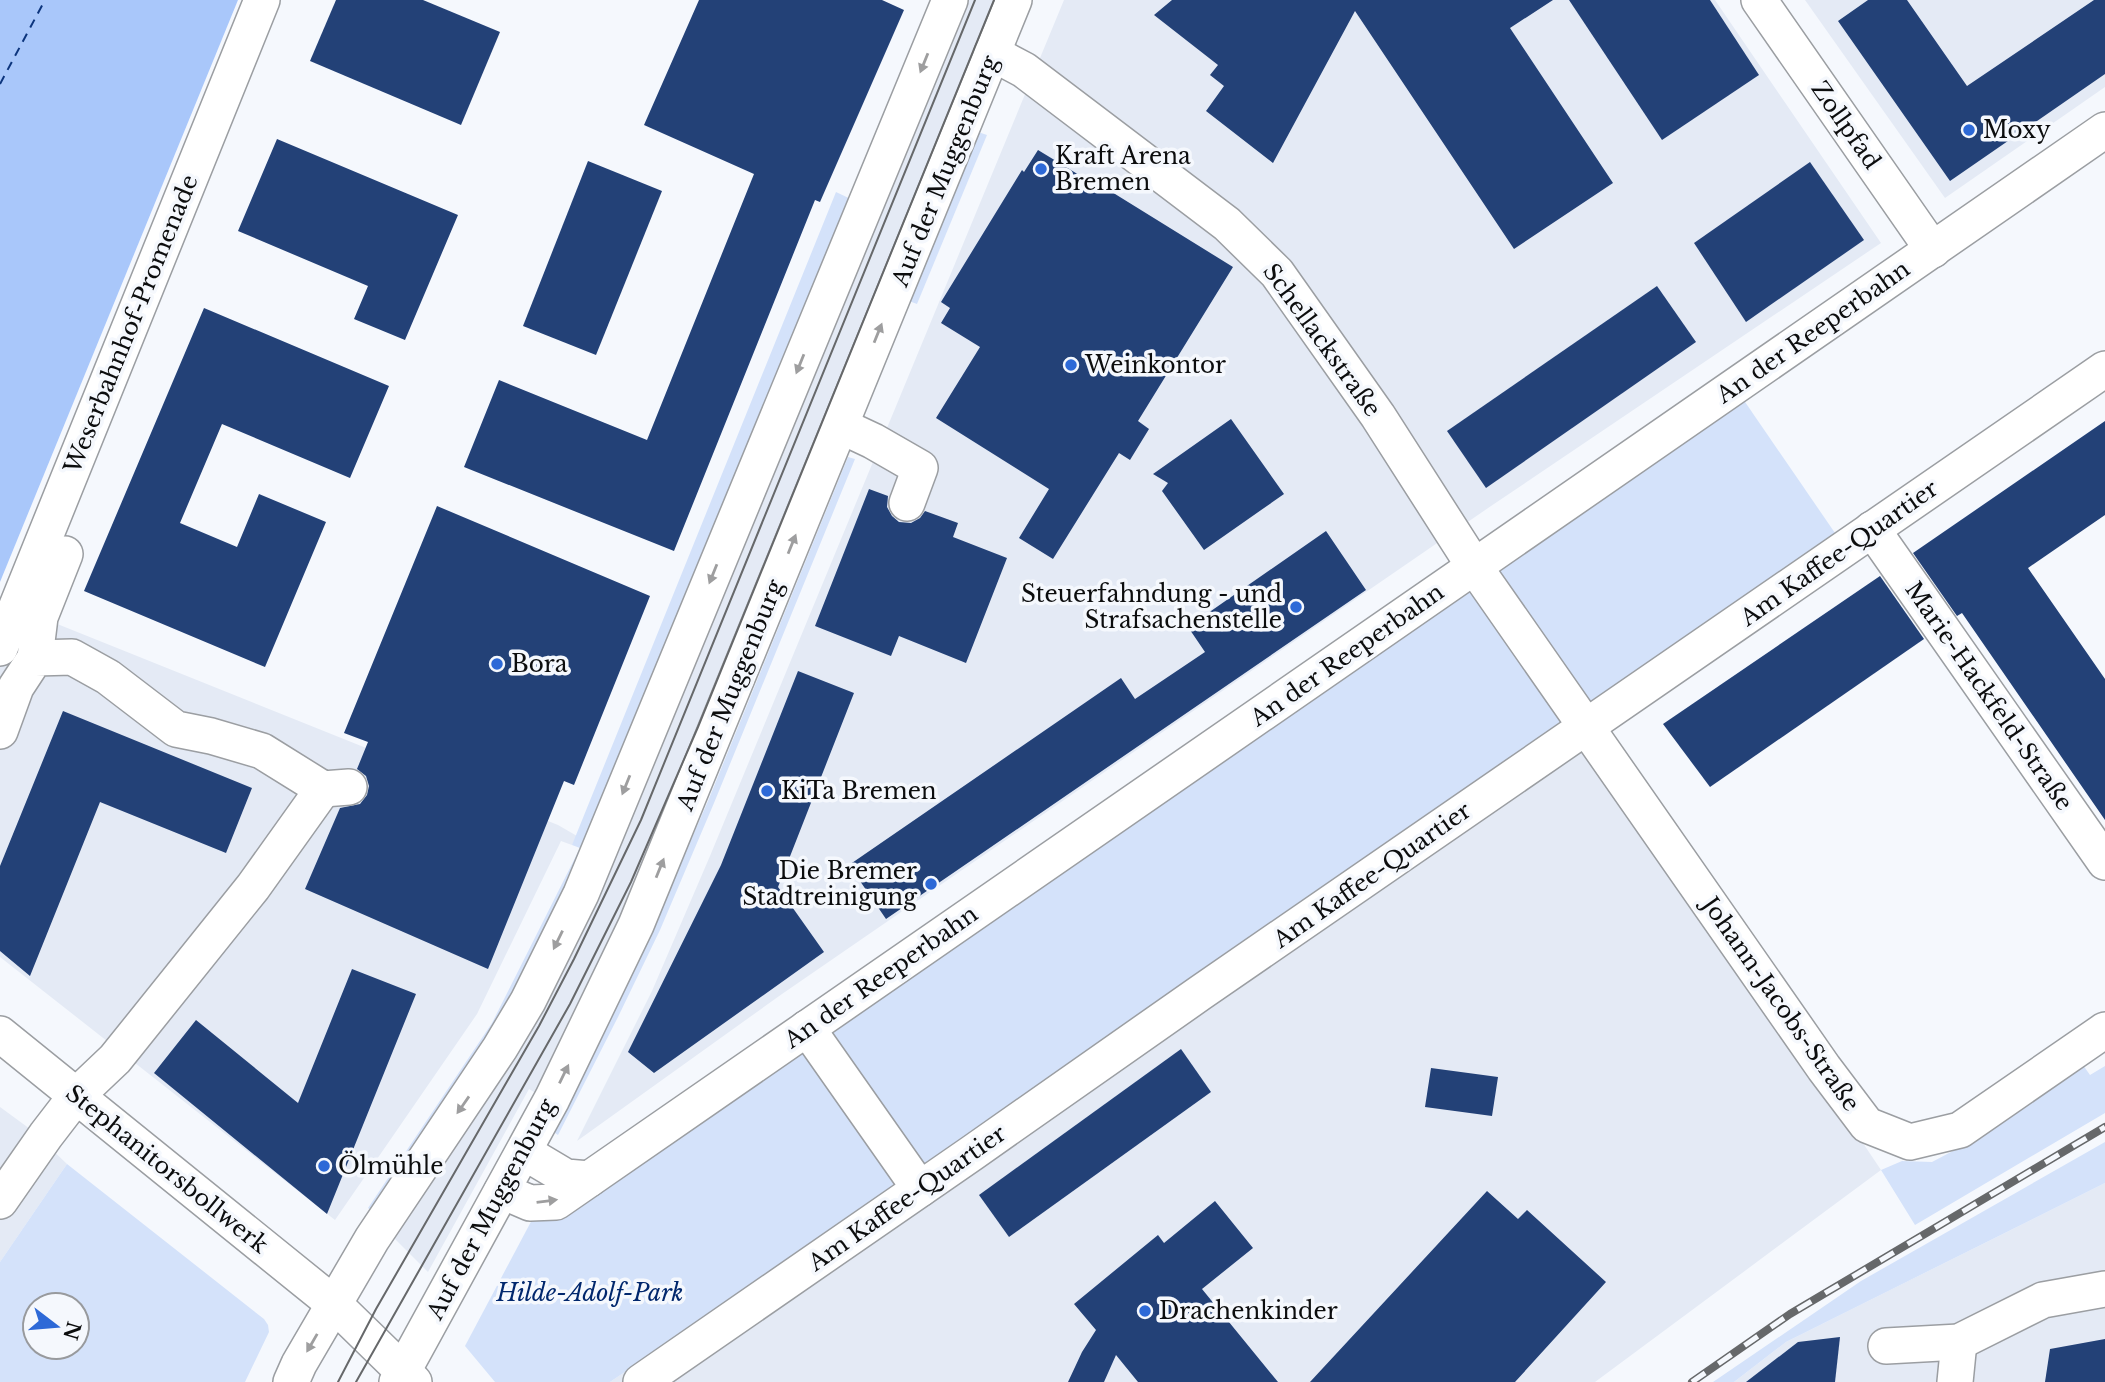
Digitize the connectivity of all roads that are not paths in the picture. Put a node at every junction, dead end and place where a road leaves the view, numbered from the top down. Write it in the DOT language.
graph roads {
  1 [pos="262,0"];
  2 [pos="950,0"];
  3 [pos="1014,0"];
  4 [pos="1759,0"];
  5 [pos="992,53"];
  6 [pos="2105,130"];
  7 [pos="1933,250"];
  8 [pos="2105,369"];
  9 [pos="841,426"];
  10 [pos="906,503"];
  11 [pos="1872,530"];
  12 [pos="65,554"];
  13 [pos="1474,566"];
  14 [pos="0,648"];
  15 [pos="35,659"];
  16 [pos="1587,727"];
  17 [pos="0,731"];
  18 [pos="2105,862"];
  19 [pos="807,1028"];
  20 [pos="2105,1030"];
  21 [pos="0,1034"];
  22 [pos="76,1096"];
  23 [pos="524,1152"];
  24 [pos="589,1179"];
  25 [pos="920,1189"];
  26 [pos="502,1191"];
  27 [pos="0,1201"];
  28 [pos="2105,1289"];
  29 [pos="334,1304"];
  30 [pos="1959,1342"];
  31 [pos="1885,1346"];
  32 [pos="405,1378"];
  33 [pos="291,1382"];
  34 [pos="641,1382"];
  35 [pos="1955,1382"];
  1 -- 14 [label="street, Weserbahnhof-Promenade"];
  2 -- 29 [label="street, one-way"];
  3 -- 5 [label="street, Auf der Muggenburg"];
  4 -- 7 [label="street, Zollpfad"];
  9 -- 5 [label="street, Auf der Muggenburg, one-way"];
  5 -- 13 [label="street, Schellackstraße"];
  6 -- 7 [label="street, An der Reeperbahn"];
  7 -- 13 [label="street, An der Reeperbahn"];
  8 -- 11 [label="street, Am Kaffee-Quartier"];
  9 -- 10 [label="street"];
  23 -- 9 [label="street, Auf der Muggenburg, one-way"];
  11 -- 16 [label="street, Am Kaffee-Quartier"];
  11 -- 18 [label="street, Marie-Hackfeld-Straße"];
  12 -- 15 [label="street"];
  13 -- 16 [label="street, Schellackstraße"];
  13 -- 19 [label="street, An der Reeperbahn"];
  15 -- 17 [label="street"];
  15 -- 22 [label="street"];
  16 -- 20 [label="street, Johann-Jacobs-Straße"];
  16 -- 25 [label="street, Am Kaffee-Quartier"];
  19 -- 24 [label="street, An der Reeperbahn"];
  19 -- 25 [label="street"];
  21 -- 22 [label="street, Stephanitorsbollwerk"];
  22 -- 27 [label="street"];
  22 -- 29 [label="street, Stephanitorsbollwerk"];
  23 -- 24 [label="street"];
  23 -- 26 [label="street, Auf der Muggenburg"];
  26 -- 24 [label="street, An der Reeperbahn, one-way"];
  25 -- 34 [label="street, Am Kaffee-Quartier"];
  26 -- 32 [label="street, Auf der Muggenburg"];
  28 -- 30 [label="street"];
  29 -- 32 [label="street, Stephanitorsbollwerk"];
  29 -- 33 [label="street, one-way"];
  30 -- 31 [label="street"];
  30 -- 35 [label="street"];
}
